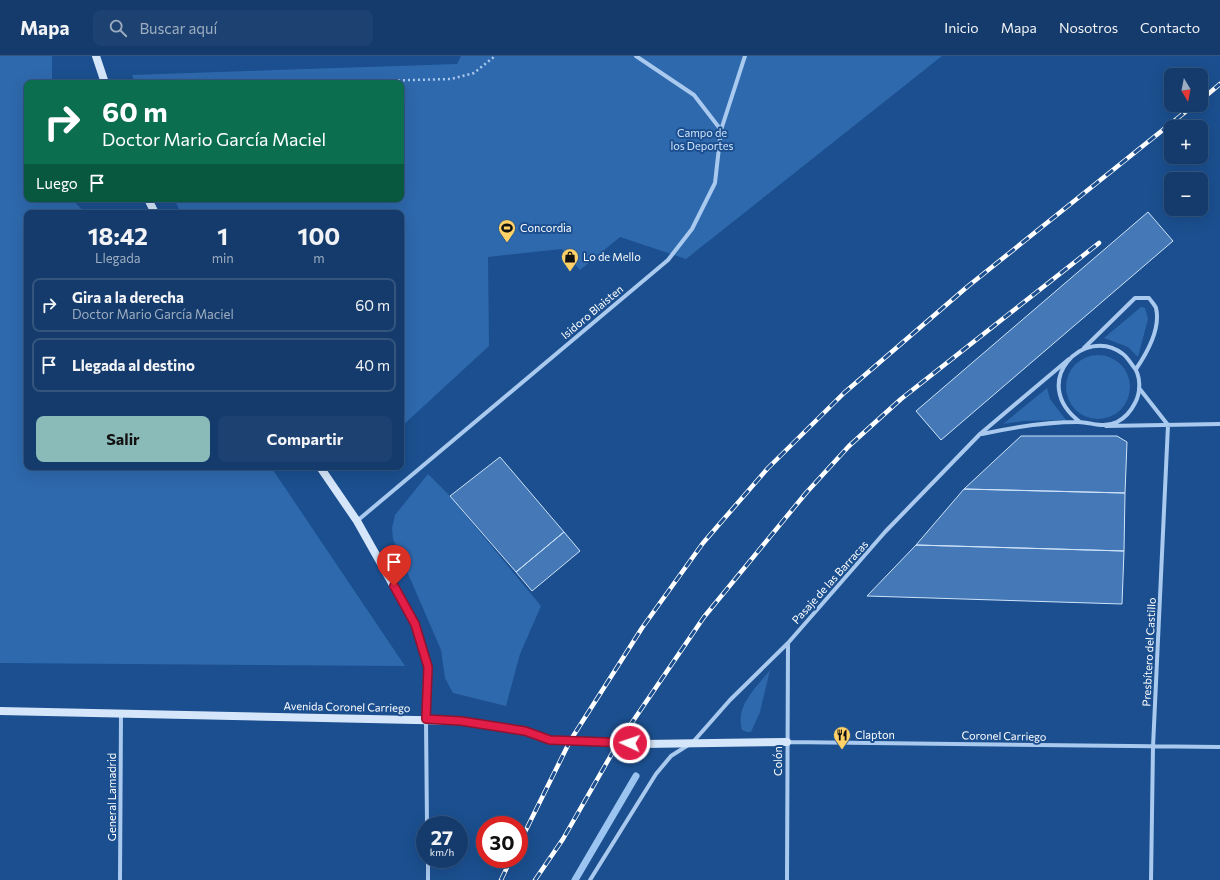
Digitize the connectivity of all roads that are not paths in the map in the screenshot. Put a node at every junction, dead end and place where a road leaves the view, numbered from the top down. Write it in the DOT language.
graph roads {
  1 [pos="96,56"];
  2 [pos="636,56"];
  3 [pos="745,56"];
  4 [pos="104,80"];
  5 [pos="721,130"];
  6 [pos="1084,348"];
  7 [pos="1069,359"];
  8 [pos="1136,369"];
  9 [pos="1140,388"];
  10 [pos="1080,422"];
  11 [pos="1220,424"];
  12 [pos="1168,425"];
  13 [pos="1098,426"];
  14 [pos="980,434"];
  15 [pos="322,470"];
  16 [pos="357,521"];
  17 [pos="788,643"];
  18 [pos="0,711"];
  19 [pos="121,714"];
  20 [pos="426,719"];
  21 [pos="550,740"];
  22 [pos="693,742"];
  23 [pos="787,742"];
  24 [pos="643,744"];
  25 [pos="1153,747"];
  26 [pos="1220,747"];
  27 [pos="427,816"];
  28 [pos="428,868"];
  29 [pos="120,880"];
  30 [pos="428,880"];
  31 [pos="590,880"];
  32 [pos="787,880"];
  33 [pos="1151,880"];
  1 -- 4 [label="street"];
  2 -- 5 [label="street"];
  3 -- 5 [label="street, Isidoro Blaisten"];
  5 -- 16 [label="street, Isidoro Blaisten"];
  6 -- 7 [label="street, Pasaje de las Barracas"];
  6 -- 8 [label="street"];
  6 -- 8 [label="street, Pasaje de las Barracas"];
  7 -- 10 [label="street, Pasaje de las Barracas"];
  7 -- 14 [label="street, Pasaje de las Barracas"];
  8 -- 9 [label="street"];
  9 -- 12 [label="street"];
  9 -- 13 [label="street"];
  10 -- 13 [label="street"];
  10 -- 14 [label="street"];
  11 -- 12 [label="street"];
  12 -- 13 [label="street"];
  12 -- 25 [label="street, Presbítero del Castillo"];
  14 -- 17 [label="street, Pasaje de las Barracas"];
  15 -- 16 [label="street"];
  16 -- 20 [label="street"];
  17 -- 22 [label="street, Pasaje de las Barracas"];
  17 -- 23 [label="street, Colón"];
  18 -- 19 [label="street, Avenida Coronel Carriego"];
  19 -- 20 [label="street, Avenida Coronel Carriego"];
  19 -- 29 [label="street, General Lamadrid"];
  20 -- 21 [label="street, Avenida Coronel Carriego"];
  20 -- 27 [label="street"];
  21 -- 24 [label="street, Avenida Coronel Carriego"];
  22 -- 23 [label="street, Avenida Coronel Carriego"];
  22 -- 24 [label="street, Avenida Coronel Carriego"];
  22 -- 31 [label="street, Pasaje de las Barracas"];
  23 -- 25 [label="street, Coronel Carriego"];
  23 -- 32 [label="street, Colón"];
  25 -- 26 [label="street, Coronel Carriego"];
  25 -- 33 [label="street, Presbítero del Castillo"];
  28 -- 30 [label="street"];
}
